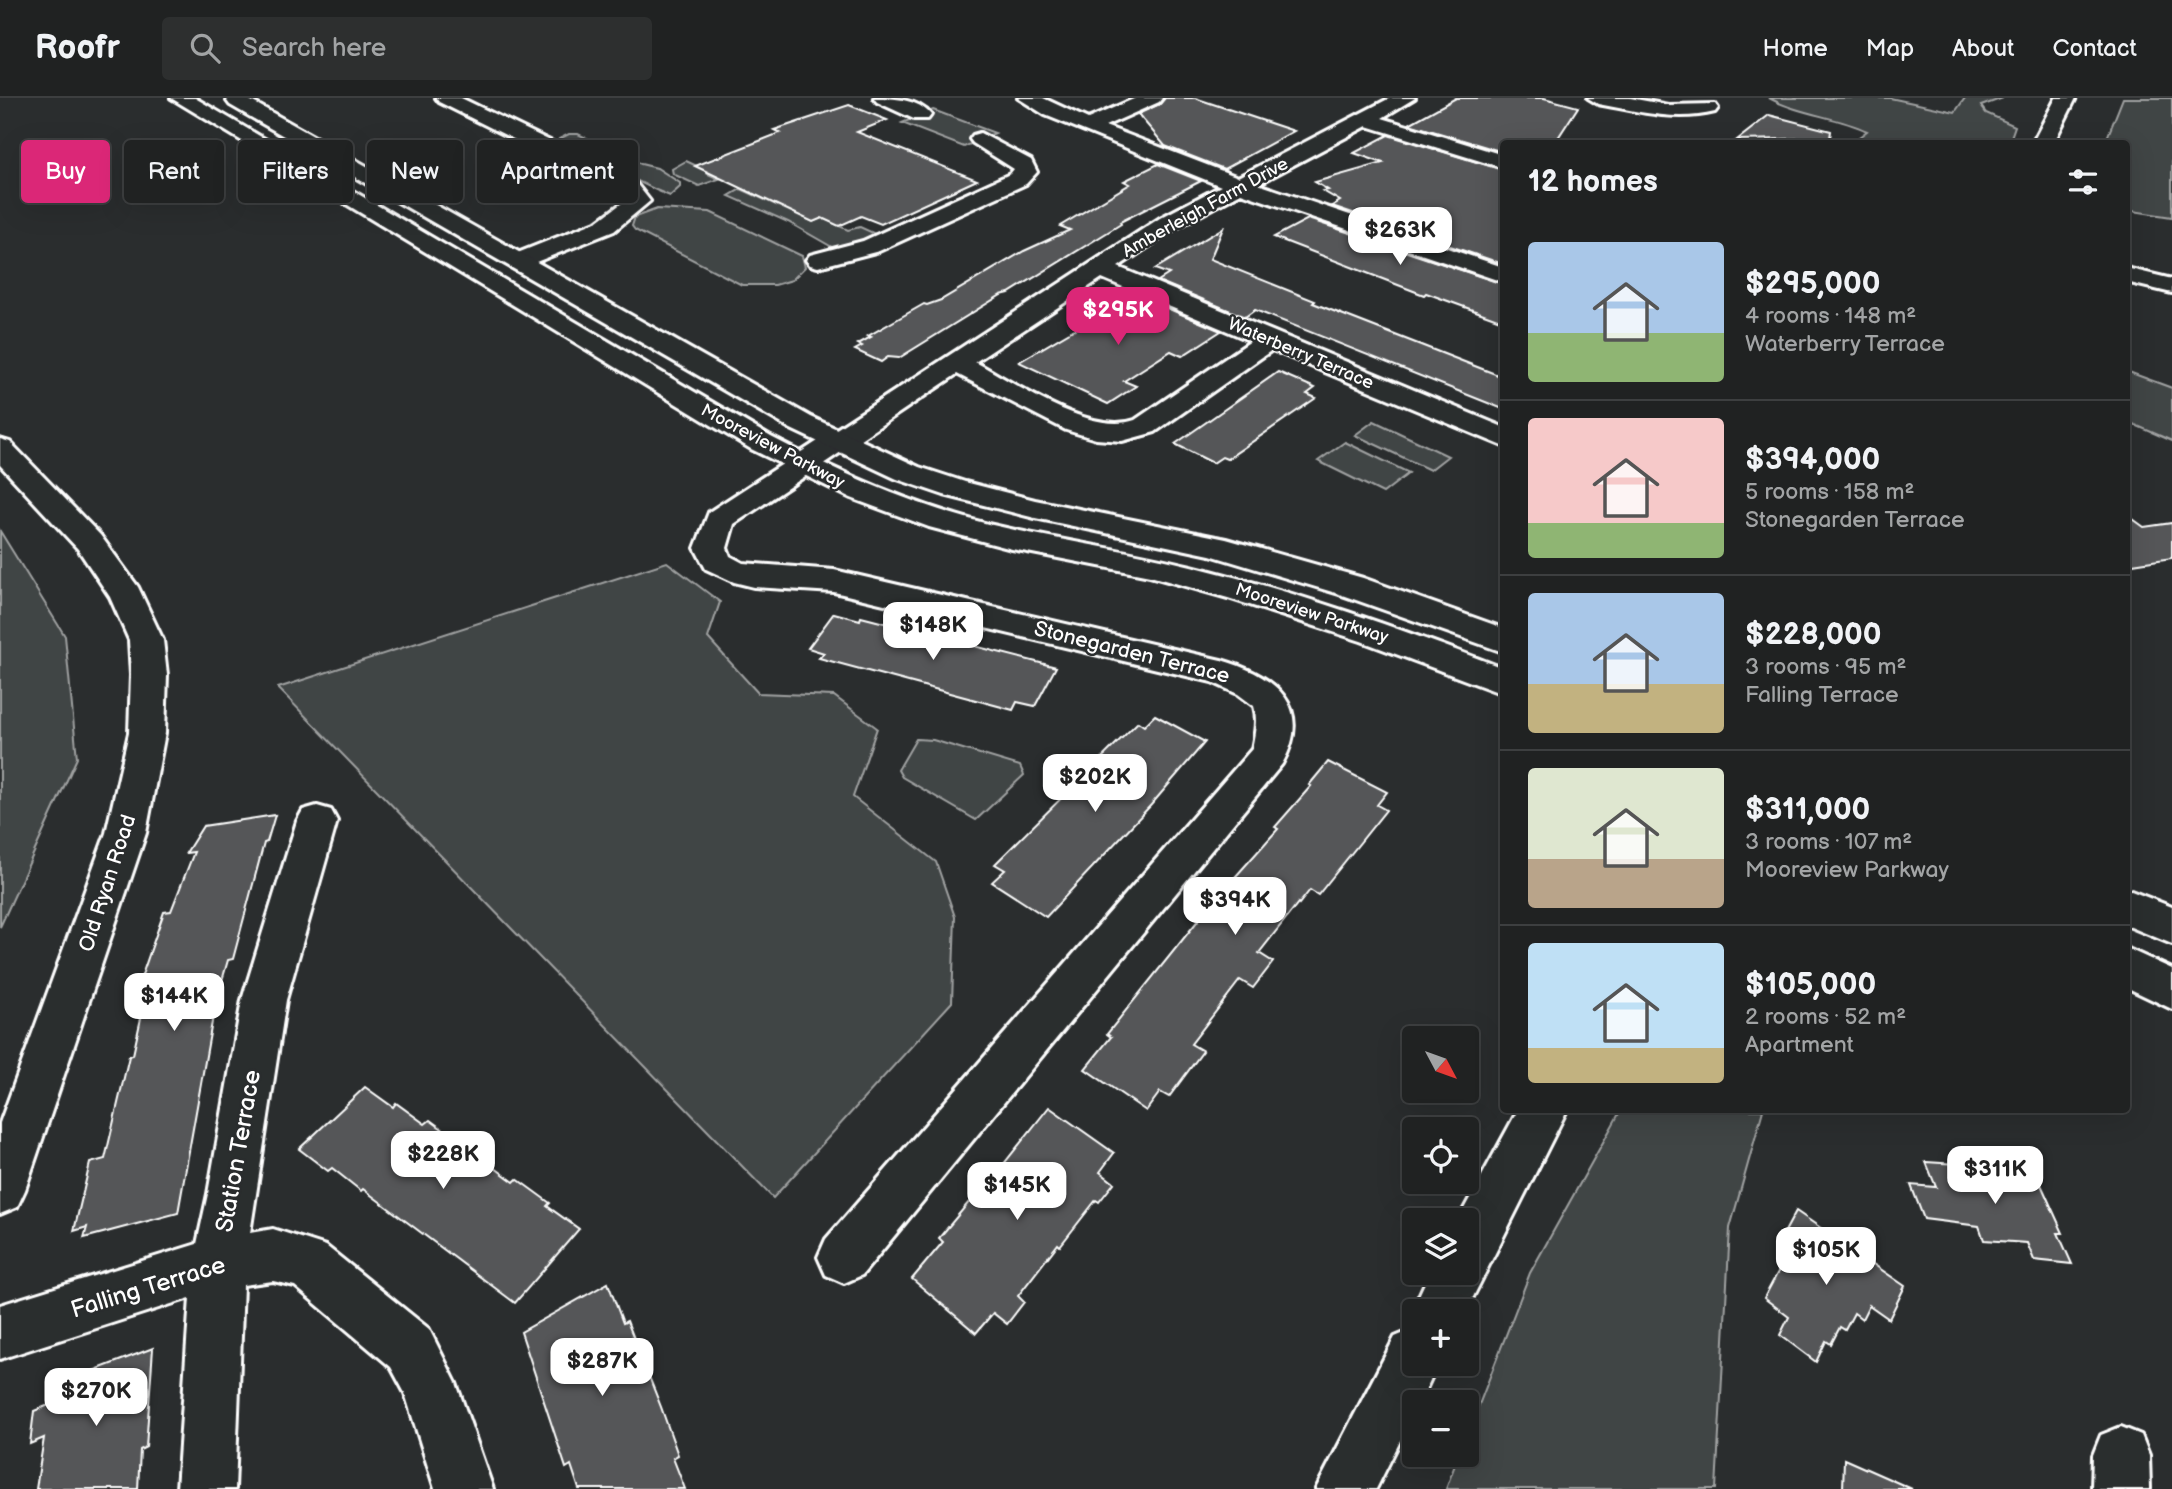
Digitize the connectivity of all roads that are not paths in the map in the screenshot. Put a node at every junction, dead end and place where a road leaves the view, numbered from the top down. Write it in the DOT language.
graph roads {
  1 [pos="181,98"];
  2 [pos="232,98"];
  3 [pos="446,98"];
  4 [pos="884,98"];
  5 [pos="1028,98"];
  6 [pos="1152,98"];
  7 [pos="1405,98"];
  8 [pos="1598,98"];
  9 [pos="2066,98"];
  10 [pos="1708,108"];
  11 [pos="921,115"];
  12 [pos="1365,119"];
  13 [pos="1088,126"];
  14 [pos="980,139"];
  15 [pos="2044,140"];
  16 [pos="1500,161"];
  17 [pos="1239,186"];
  18 [pos="818,260"];
  19 [pos="518,261"];
  20 [pos="1099,268"];
  21 [pos="1500,274"];
  22 [pos="2130,276"];
  23 [pos="2172,286"];
  24 [pos="1269,340"];
  25 [pos="956,363"];
  26 [pos="1500,435"];
  27 [pos="835,441"];
  28 [pos="5,461"];
  29 [pos="800,464"];
  30 [pos="1500,639"];
  31 [pos="1500,681"];
  32 [pos="317,821"];
  33 [pos="2130,908"];
  34 [pos="2172,926"];
  35 [pos="2130,968"];
  36 [pos="2172,990"];
  37 [pos="1541,1113"];
  38 [pos="0,1190"];
  39 [pos="1479,1231"];
  40 [pos="844,1257"];
  41 [pos="218,1263"];
  42 [pos="0,1332"];
  43 [pos="1404,1376"];
  44 [pos="206,1489"];
  45 [pos="464,1489"];
  46 [pos="1345,1489"];
  1 -- 29 [label="street, Mooreview Parkway"];
  2 -- 19 [label="street, Mooreview Parkway"];
  3 -- 19 [label="street"];
  4 -- 11 [label="street"];
  5 -- 13 [label="street"];
  6 -- 13 [label="street"];
  7 -- 12 [label="street, Amberleigh Farm Drive"];
  8 -- 10 [label="street"];
  9 -- 15 [label="street"];
  12 -- 16 [label="street"];
  12 -- 17 [label="street, Amberleigh Farm Drive"];
  13 -- 17 [label="street"];
  14 -- 18 [label="street"];
  17 -- 20 [label="street, Amberleigh Farm Drive"];
  17 -- 21 [label="street"];
  19 -- 27 [label="street, Mooreview Parkway"];
  20 -- 24 [label="street, Waterberry Terrace"];
  20 -- 25 [label="street, Amberleigh Farm Drive"];
  22 -- 23 [label="street"];
  24 -- 25 [label="street"];
  24 -- 26 [label="street, Waterberry Terrace"];
  25 -- 27 [label="street, Amberleigh Farm Drive"];
  27 -- 29 [label="street, Stonegarden Terrace"];
  27 -- 30 [label="street, Mooreview Parkway"];
  28 -- 38 [label="street, Old Ryan Road"];
  29 -- 31 [label="street, Mooreview Parkway"];
  29 -- 40 [label="street, Stonegarden Terrace"];
  32 -- 41 [label="street, Station Terrace"];
  33 -- 34 [label="street"];
  35 -- 36 [label="street"];
  37 -- 39 [label="street"];
  41 -- 42 [label="street, Falling Terrace"];
  41 -- 44 [label="street, Station Terrace"];
  41 -- 45 [label="street, Falling Terrace"];
  43 -- 46 [label="street"];
}
